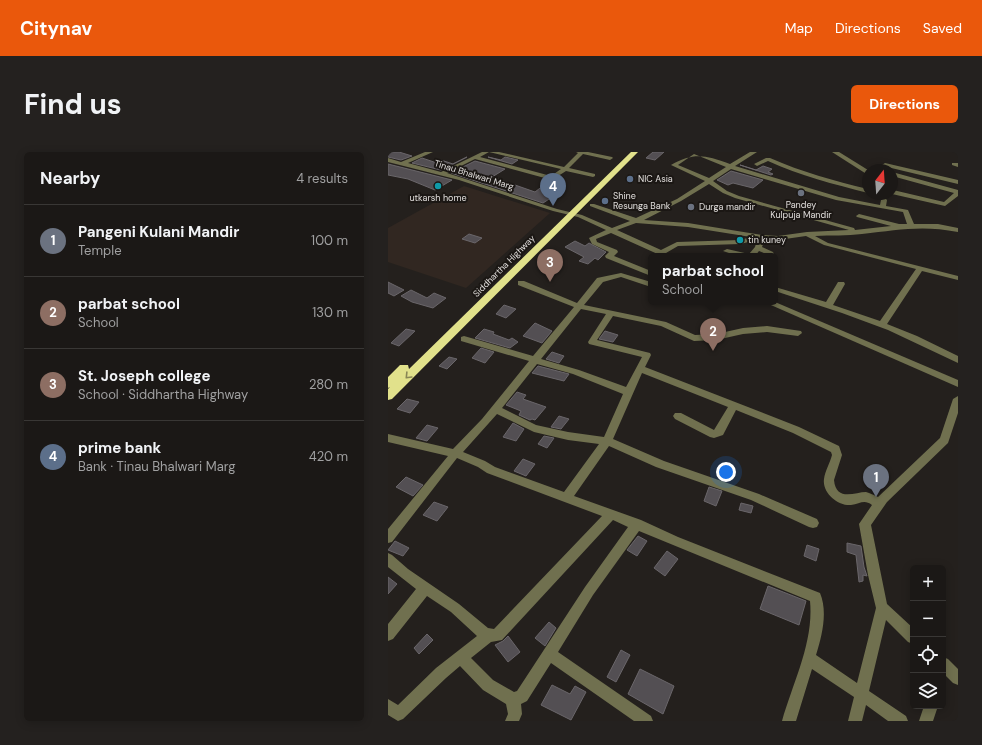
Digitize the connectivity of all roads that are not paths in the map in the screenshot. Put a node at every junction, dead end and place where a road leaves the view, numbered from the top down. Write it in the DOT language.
graph roads {
  1 [pos="430,152"];
  2 [pos="486,152"];
  3 [pos="492,152"];
  4 [pos="579,152"];
  5 [pos="582,152"];
  6 [pos="628,152"];
  7 [pos="636,152"];
  8 [pos="693,152"];
  9 [pos="754,152"];
  10 [pos="835,152"];
  11 [pos="476,158"];
  12 [pos="610,158"];
  13 [pos="388,160"];
  14 [pos="400,164"];
  15 [pos="758,164"];
  16 [pos="731,167"];
  17 [pos="388,168"];
  18 [pos="898,168"];
  19 [pos="565,169"];
  20 [pos="862,169"];
  21 [pos="442,174"];
  22 [pos="593,175"];
  23 [pos="898,176"];
  24 [pos="708,181"];
  25 [pos="958,182"];
  26 [pos="862,189"];
  27 [pos="958,192"];
  28 [pos="898,193"];
  29 [pos="884,200"];
  30 [pos="592,205"];
  31 [pos="883,208"];
  32 [pos="569,213"];
  33 [pos="859,216"];
  34 [pos="637,221"];
  35 [pos="902,226"];
  36 [pos="914,226"];
  37 [pos="612,230"];
  38 [pos="958,230"];
  39 [pos="861,232"];
  40 [pos="807,234"];
  41 [pos="762,237"];
  42 [pos="758,248"];
  43 [pos="727,251"];
  44 [pos="663,253"];
  45 [pos="666,253"];
  46 [pos="735,253"];
  47 [pos="754,253"];
  48 [pos="768,253"];
  49 [pos="920,268"];
  50 [pos="648,274"];
  51 [pos="648,278"];
  52 [pos="958,278"];
  53 [pos="521,283"];
  54 [pos="643,283"];
  55 [pos="841,284"];
  56 [pos="648,285"];
  57 [pos="778,290"];
  58 [pos="775,305"];
  59 [pos="579,306"];
  60 [pos="828,306"];
  61 [pos="611,313"];
  62 [pos="882,325"];
  63 [pos="798,333"];
  64 [pos="464,339"];
  65 [pos="958,360"];
  66 [pos="535,361"];
  67 [pos="641,369"];
  68 [pos="388,384"];
  69 [pos="958,384"];
  70 [pos="628,392"];
  71 [pos="388,396"];
  72 [pos="958,399"];
  73 [pos="733,406"];
  74 [pos="495,409"];
  75 [pos="678,416"];
  76 [pos="388,438"];
  77 [pos="607,441"];
  78 [pos="454,454"];
  79 [pos="566,498"];
  80 [pos="878,504"];
  81 [pos="611,514"];
  82 [pos="812,523"];
  83 [pos="637,524"];
  84 [pos="388,538"];
  85 [pos="388,559"];
  86 [pos="425,588"];
  87 [pos="882,608"];
  88 [pos="388,634"];
  89 [pos="910,634"];
  90 [pos="488,636"];
  91 [pos="550,654"];
  92 [pos="461,657"];
  93 [pos="810,659"];
  94 [pos="946,668"];
  95 [pos="958,678"];
  96 [pos="862,695"];
  97 [pos="513,700"];
  98 [pos="930,709"];
  99 [pos="396,714"];
  100 [pos="512,721"];
  101 [pos="646,721"];
  102 [pos="789,721"];
  103 [pos="855,721"];
  104 [pos="901,721"];
  105 [pos="926,721"];
  1 -- 14 [label="street"];
  2 -- 11 [label="street"];
  3 -- 19 [label="street"];
  4 -- 5 [label="street"];
  5 -- 12 [label="street"];
  5 -- 19 [label="street"];
  6 -- 32 [label="highway, Siddhartha Highway"];
  7 -- 32 [label="highway, Siddhartha Highway"];
  8 -- 16 [label="street"];
  8 -- 24 [label="street"];
  9 -- 16 [label="street"];
  10 -- 20 [label="street"];
  11 -- 19 [label="street"];
  11 -- 21 [label="street"];
  13 -- 14 [label="street, Tinau Bhalwari Marg"];
  14 -- 17 [label="street"];
  14 -- 21 [label="street, Tinau Bhalwari Marg"];
  15 -- 26 [label="street"];
  16 -- 24 [label="street"];
  16 -- 31 [label="street"];
  18 -- 25 [label="street"];
  19 -- 22 [label="street"];
  21 -- 32 [label="street, Tinau Bhalwari Marg"];
  23 -- 27 [label="street"];
  24 -- 34 [label="street"];
  24 -- 39 [label="street"];
  27 -- 28 [label="street"];
  29 -- 31 [label="street"];
  30 -- 34 [label="street"];
  31 -- 36 [label="street"];
  32 -- 37 [label="street, Tinau Bhalwari Marg"];
  32 -- 68 [label="highway, Siddhartha Highway"];
  32 -- 71 [label="highway, Siddhartha Highway, one-way"];
  33 -- 35 [label="street"];
  34 -- 37 [label="street"];
  34 -- 41 [label="street"];
  35 -- 36 [label="street"];
  35 -- 39 [label="street"];
  36 -- 38 [label="street"];
  37 -- 44 [label="street, Tinau Bhalwari Marg"];
  37 -- 50 [label="street"];
  39 -- 40 [label="street"];
  40 -- 41 [label="street"];
  40 -- 49 [label="street"];
  41 -- 42 [label="street"];
  41 -- 45 [label="street"];
  42 -- 47 [label="street"];
  42 -- 48 [label="street"];
  43 -- 46 [label="street"];
  49 -- 52 [label="street"];
  49 -- 62 [label="street"];
  51 -- 54 [label="street"];
  53 -- 59 [label="street"];
  54 -- 56 [label="street"];
  54 -- 59 [label="street"];
  55 -- 60 [label="street"];
  57 -- 60 [label="street"];
  58 -- 69 [label="street"];
  59 -- 61 [label="street"];
  59 -- 66 [label="street"];
  60 -- 62 [label="street"];
  61 -- 63 [label="street"];
  61 -- 67 [label="street"];
  62 -- 65 [label="street"];
  64 -- 66 [label="street"];
  66 -- 70 [label="street"];
  66 -- 74 [label="street"];
  67 -- 70 [label="street"];
  67 -- 73 [label="street"];
  70 -- 77 [label="street"];
  72 -- 80 [label="street"];
  73 -- 75 [label="street"];
  73 -- 80 [label="street"];
  74 -- 77 [label="street"];
  74 -- 78 [label="street"];
  76 -- 78 [label="street"];
  77 -- 79 [label="street"];
  77 -- 82 [label="street"];
  78 -- 79 [label="street"];
  78 -- 84 [label="street"];
  79 -- 81 [label="street"];
  80 -- 87 [label="street"];
  81 -- 83 [label="street"];
  81 -- 90 [label="street"];
  83 -- 91 [label="street"];
  83 -- 93 [label="street"];
  85 -- 86 [label="street"];
  86 -- 88 [label="street"];
  86 -- 90 [label="street"];
  87 -- 89 [label="street"];
  87 -- 96 [label="street"];
  90 -- 92 [label="street"];
  91 -- 97 [label="street"];
  91 -- 101 [label="street"];
  92 -- 97 [label="street"];
  92 -- 99 [label="street"];
  93 -- 96 [label="street"];
  93 -- 102 [label="street"];
  94 -- 95 [label="street"];
  96 -- 103 [label="street"];
  96 -- 104 [label="street"];
  97 -- 100 [label="street"];
  98 -- 105 [label="street"];
}
